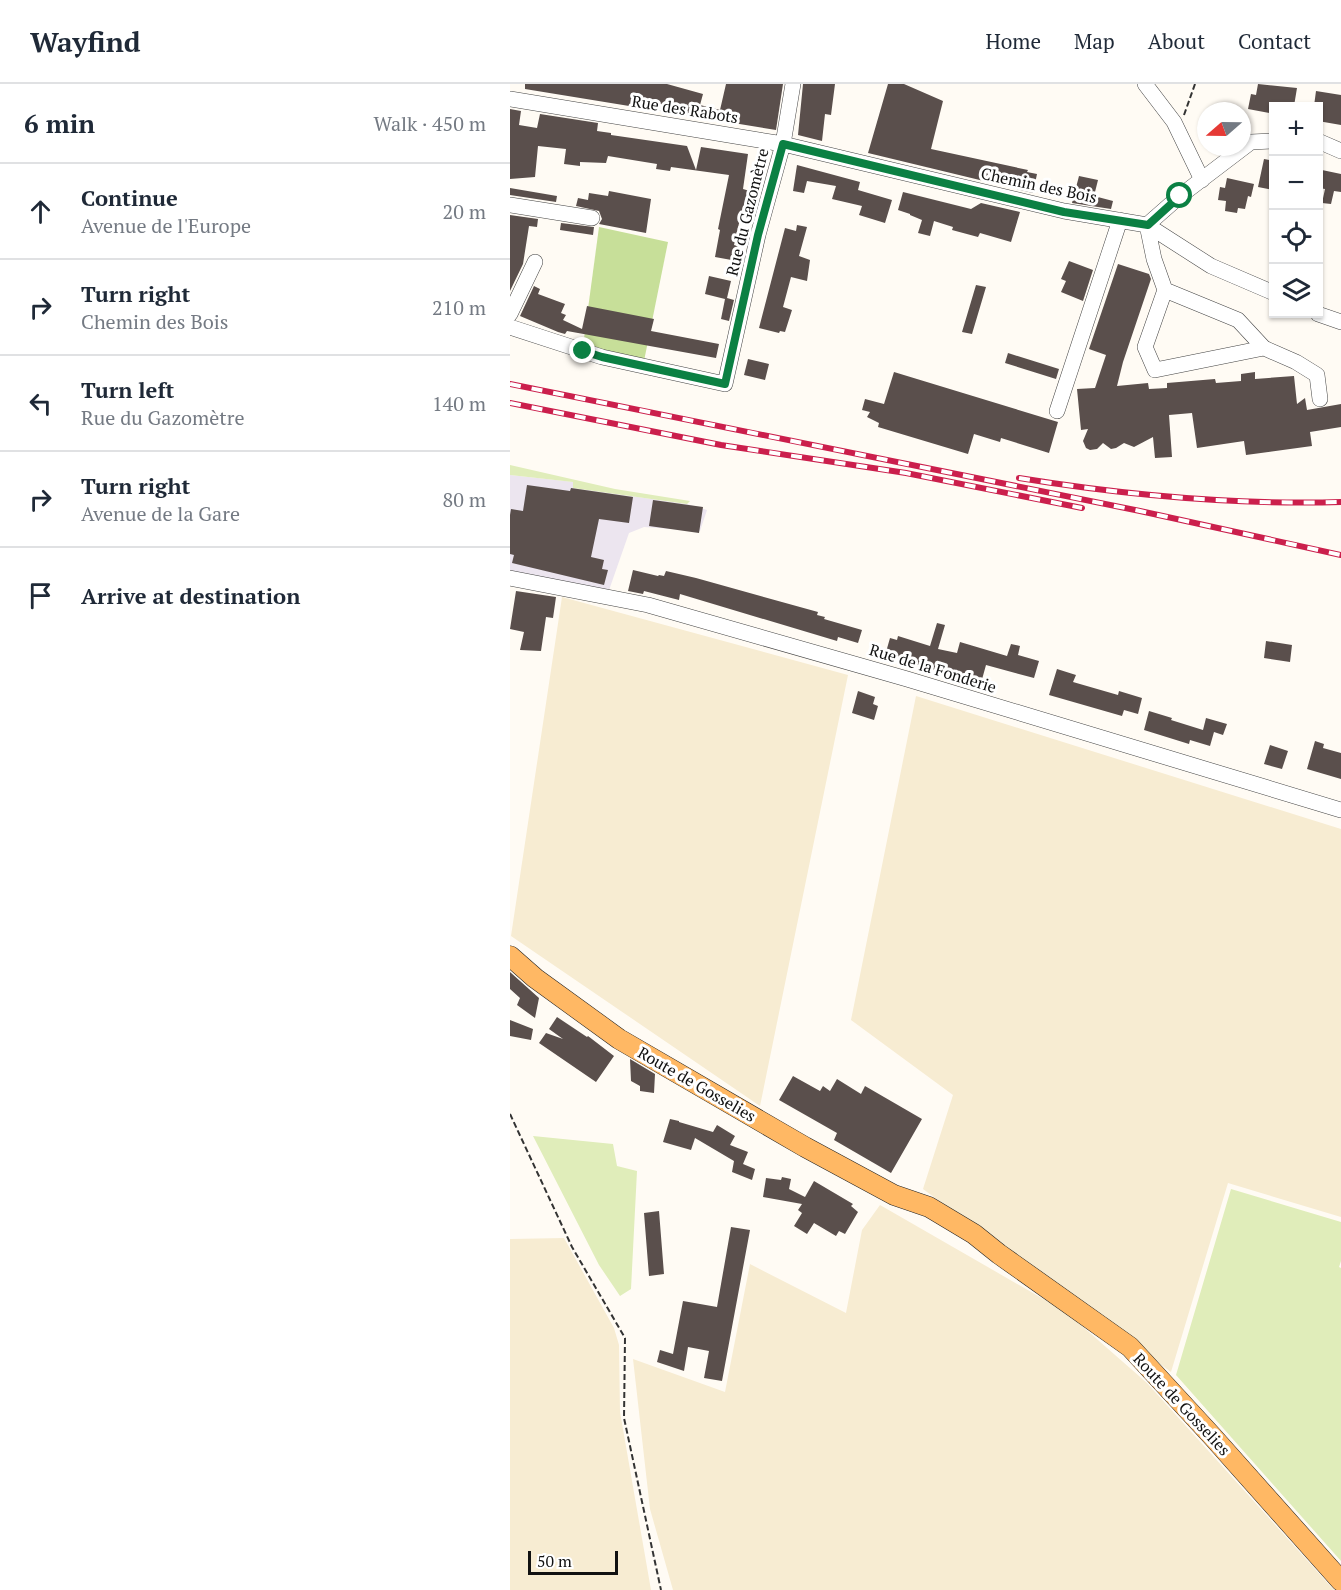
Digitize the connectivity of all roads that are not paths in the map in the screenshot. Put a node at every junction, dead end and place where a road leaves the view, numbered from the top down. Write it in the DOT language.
graph roads {
  1 [pos="793,84"];
  2 [pos="1145,84"];
  3 [pos="510,99"];
  4 [pos="1269,141"];
  5 [pos="1323,143"];
  6 [pos="783,144"];
  7 [pos="1341,151"];
  8 [pos="1202,180"];
  9 [pos="510,206"];
  10 [pos="592,218"];
  11 [pos="1120,220"];
  12 [pos="1148,225"];
  13 [pos="535,262"];
  14 [pos="1165,290"];
  15 [pos="1269,291"];
  16 [pos="510,315"];
  17 [pos="1323,316"];
  18 [pos="1341,322"];
  19 [pos="510,327"];
  20 [pos="1264,348"];
  21 [pos="1320,399"];
  22 [pos="1057,411"];
  23 [pos="510,578"];
  24 [pos="1341,810"];
  25 [pos="510,956"];
  26 [pos="1341,1581"];
  1 -- 6 [label="street, Rue du Gazomètre"];
  2 -- 8 [label="street"];
  3 -- 6 [label="street, Rue des Rabots"];
  4 -- 8 [label="street"];
  5 -- 7 [label="street"];
  6 -- 11 [label="street, Chemin des Bois"];
  6 -- 19 [label="street, Rue du Gazomètre"];
  8 -- 12 [label="street"];
  9 -- 10 [label="street"];
  11 -- 12 [label="street, Chemin des Bois"];
  11 -- 22 [label="street"];
  12 -- 14 [label="street"];
  12 -- 15 [label="street, Chemin des Bois"];
  13 -- 16 [label="street"];
  14 -- 20 [label="street"];
  14 -- 20 [label="street"];
  17 -- 18 [label="street"];
  20 -- 21 [label="street"];
  23 -- 24 [label="street, Rue de la Fonderie"];
  25 -- 26 [label="main road, Route de Gosselies"];
}
